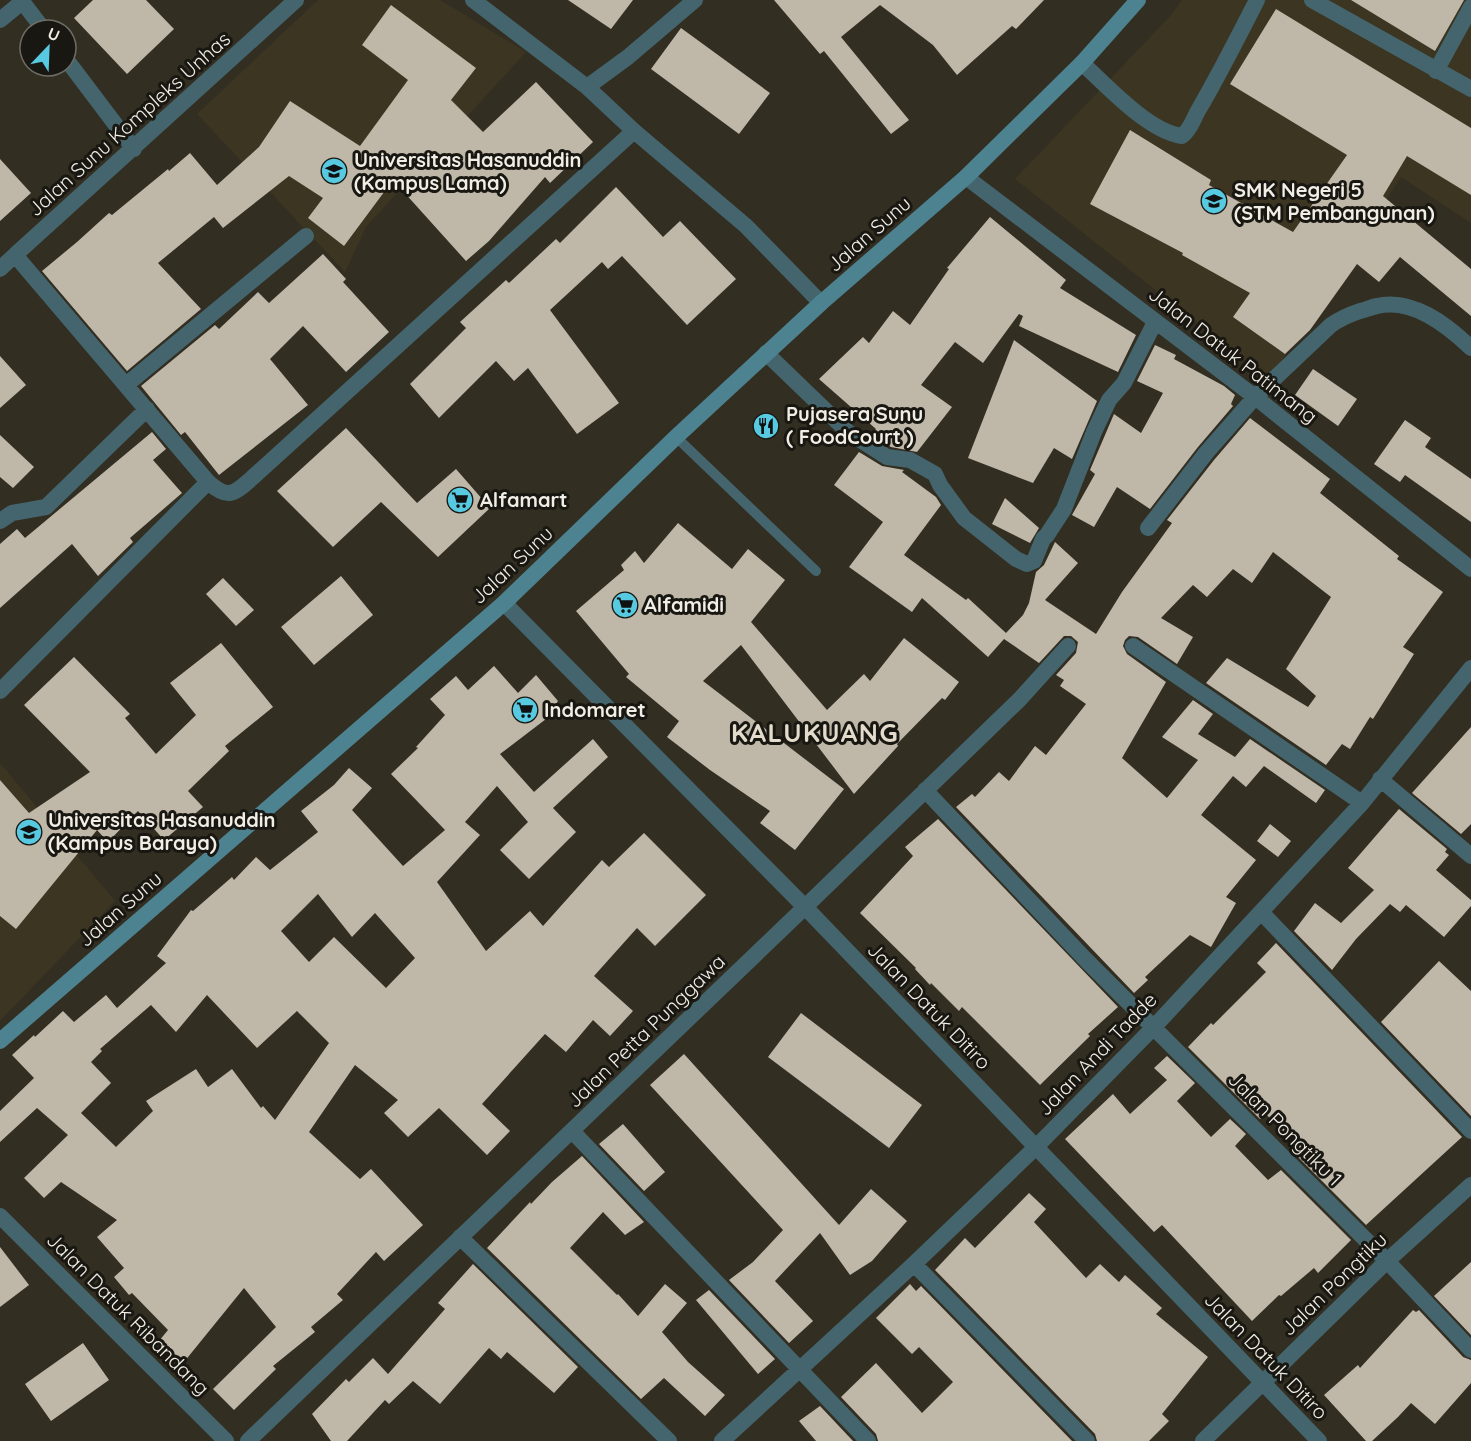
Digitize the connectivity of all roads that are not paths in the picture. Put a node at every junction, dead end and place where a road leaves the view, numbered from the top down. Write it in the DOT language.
graph roads {
  1 [pos="296,0"];
  2 [pos="473,0"];
  3 [pos="695,0"];
  4 [pos="1138,0"];
  5 [pos="1257,0"];
  6 [pos="1312,0"];
  7 [pos="22,1"];
  8 [pos="1471,7"];
  9 [pos="35,18"];
  10 [pos="0,20"];
  11 [pos="1082,63"];
  12 [pos="1436,71"];
  13 [pos="78,75"];
  14 [pos="587,87"];
  15 [pos="1471,89"];
  16 [pos="634,131"];
  17 [pos="134,149"];
  18 [pos="966,177"];
  19 [pos="306,236"];
  20 [pos="15,255"];
  21 [pos="0,269"];
  22 [pos="821,303"];
  23 [pos="1155,322"];
  24 [pos="1471,348"];
  25 [pos="766,353"];
  26 [pos="126,385"];
  27 [pos="1255,397"];
  28 [pos="147,409"];
  29 [pos="676,436"];
  30 [pos="208,482"];
  31 [pos="0,521"];
  32 [pos="1148,528"];
  33 [pos="1471,569"];
  34 [pos="816,571"];
  35 [pos="504,603"];
  36 [pos="1068,646"];
  37 [pos="1133,646"];
  38 [pos="1471,668"];
  39 [pos="0,691"];
  40 [pos="1380,779"];
  41 [pos="925,790"];
  42 [pos="1362,803"];
  43 [pos="1471,856"];
  44 [pos="805,907"];
  45 [pos="1261,912"];
  46 [pos="1153,1028"];
  47 [pos="0,1041"];
  48 [pos="572,1131"];
  49 [pos="1471,1131"];
  50 [pos="1035,1148"];
  51 [pos="1471,1185"];
  52 [pos="0,1216"];
  53 [pos="460,1238"];
  54 [pos="1387,1261"];
  55 [pos="914,1264"];
  56 [pos="1471,1350"];
  57 [pos="800,1369"];
  58 [pos="1263,1383"];
  59 [pos="226,1441"];
  60 [pos="248,1441"];
  61 [pos="669,1441"];
  62 [pos="722,1441"];
  63 [pos="868,1441"];
  64 [pos="1087,1441"];
  65 [pos="1203,1441"];
  66 [pos="1319,1441"];
  1 -- 17 [label="street, Jalan Sunu Kompleks Unhas"];
  2 -- 14 [label="street"];
  3 -- 14 [label="street"];
  4 -- 11 [label="main road, Jalan Sunu"];
  5 -- 11 [label="street"];
  6 -- 12 [label="street"];
  7 -- 9 [label="street"];
  7 -- 10 [label="street"];
  8 -- 12 [label="street"];
  11 -- 18 [label="main road, Jalan Sunu"];
  12 -- 15 [label="street"];
  13 -- 17 [label="street"];
  14 -- 16 [label="street"];
  16 -- 22 [label="street"];
  16 -- 30 [label="street"];
  17 -- 20 [label="street, Jalan Sunu Kompleks Unhas"];
  18 -- 22 [label="main road, Jalan Sunu"];
  18 -- 23 [label="street, Jalan Datuk Patimang"];
  19 -- 26 [label="street"];
  20 -- 21 [label="street, Jalan Sunu Kompleks Unhas"];
  20 -- 26 [label="street"];
  22 -- 25 [label="main road, Jalan Sunu"];
  23 -- 25 [label="street"];
  23 -- 27 [label="street, Jalan Datuk Patimang"];
  24 -- 27 [label="street"];
  25 -- 29 [label="main road, Jalan Sunu"];
  26 -- 28 [label="street"];
  27 -- 32 [label="street"];
  27 -- 33 [label="street, Jalan Datuk Patimang"];
  28 -- 30 [label="street"];
  28 -- 31 [label="street"];
  29 -- 34 [label="lane"];
  29 -- 35 [label="main road, Jalan Sunu"];
  30 -- 39 [label="street"];
  35 -- 44 [label="street, Jalan Datuk Ditiro"];
  35 -- 47 [label="main road, Jalan Sunu"];
  36 -- 41 [label="street, Jalan Petta Punggawa"];
  37 -- 42 [label="street"];
  38 -- 40 [label="street, Jalan Andi Tadde"];
  40 -- 42 [label="street, Jalan Andi Tadde"];
  40 -- 43 [label="street"];
  41 -- 44 [label="street, Jalan Petta Punggawa"];
  41 -- 46 [label="street, Jalan Pongtiku 1"];
  42 -- 45 [label="street, Jalan Andi Tadde"];
  44 -- 48 [label="street, Jalan Petta Punggawa"];
  44 -- 50 [label="street, Jalan Datuk Ditiro"];
  45 -- 46 [label="street, Jalan Andi Tadde"];
  45 -- 49 [label="street"];
  46 -- 50 [label="street, Jalan Andi Tadde"];
  46 -- 54 [label="street, Jalan Pongtiku 1"];
  48 -- 53 [label="street, Jalan Petta Punggawa"];
  48 -- 57 [label="street"];
  50 -- 55 [label="street, Jalan Andi Tadde"];
  50 -- 58 [label="street, Jalan Datuk Ditiro"];
  51 -- 54 [label="street, Jalan Pongtiku"];
  52 -- 59 [label="street, Jalan Datuk Ribandang"];
  53 -- 60 [label="street, Jalan Petta Punggawa"];
  53 -- 61 [label="street"];
  54 -- 56 [label="street, Jalan Pongtiku 1"];
  54 -- 58 [label="street, Jalan Pongtiku"];
  55 -- 57 [label="street, Jalan Andi Tadde"];
  55 -- 64 [label="street"];
  57 -- 62 [label="street, Jalan Andi Tadde"];
  57 -- 63 [label="street"];
  58 -- 65 [label="street, Jalan Pongtiku"];
  58 -- 66 [label="street, Jalan Datuk Ditiro"];
}
